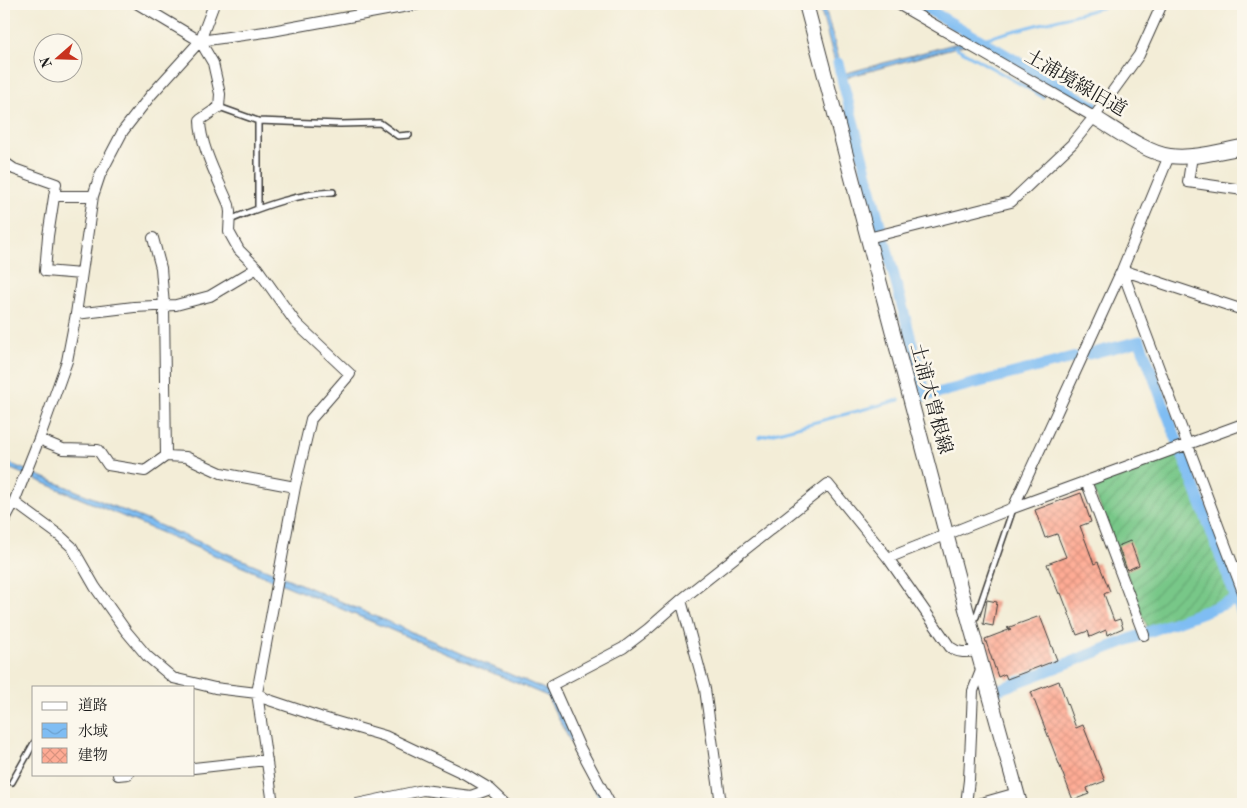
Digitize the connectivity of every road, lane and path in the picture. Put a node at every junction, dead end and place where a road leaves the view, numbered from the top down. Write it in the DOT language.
graph roads {
  1 [pos="138,4"];
  2 [pos="214,4"];
  3 [pos="419,4"];
  4 [pos="806,4"];
  5 [pos="898,4"];
  6 [pos="1162,4"];
  7 [pos="200,41"];
  8 [pos="218,107"];
  9 [pos="1094,117"];
  10 [pos="258,121"];
  11 [pos="410,135"];
  12 [pos="1243,147"];
  13 [pos="1169,156"];
  14 [pos="1192,156"];
  15 [pos="4,162"];
  16 [pos="1243,190"];
  17 [pos="333,192"];
  18 [pos="54,196"];
  19 [pos="93,196"];
  20 [pos="258,208"];
  21 [pos="230,220"];
  22 [pos="153,238"];
  23 [pos="868,238"];
  24 [pos="257,268"];
  25 [pos="1122,270"];
  26 [pos="81,274"];
  27 [pos="164,306"];
  28 [pos="1243,310"];
  29 [pos="76,314"];
  30 [pos="1243,424"];
  31 [pos="40,439"];
  32 [pos="1187,445"];
  33 [pos="166,456"];
  34 [pos="1086,481"];
  35 [pos="295,487"];
  36 [pos="14,502"];
  37 [pos="1013,508"];
  38 [pos="4,521"];
  39 [pos="947,534"];
  40 [pos="888,558"];
  41 [pos="1243,592"];
  42 [pos="681,600"];
  43 [pos="976,617"];
  44 [pos="1144,635"];
  45 [pos="978,651"];
  46 [pos="982,668"];
  47 [pos="257,693"];
  48 [pos="32,747"];
  49 [pos="267,760"];
  50 [pos="195,768"];
  51 [pos="12,782"];
  52 [pos="490,789"];
  53 [pos="1018,799"];
  54 [pos="273,804"];
  55 [pos="357,804"];
  56 [pos="506,804"];
  57 [pos="610,804"];
  58 [pos="720,804"];
  59 [pos="966,804"];
  60 [pos="978,804"];
  1 -- 7 [label="street"];
  2 -- 7 [label="street"];
  3 -- 7 [label="street"];
  4 -- 23 [label="main road, 土浦大曽根線"];
  5 -- 9 [label="street, 土浦境線旧道"];
  6 -- 9 [label="street"];
  7 -- 8 [label="street"];
  7 -- 19 [label="street"];
  8 -- 10 [label="lane"];
  8 -- 21 [label="street"];
  9 -- 13 [label="main road, 土浦境線旧道"];
  9 -- 23 [label="street"];
  10 -- 11 [label="lane"];
  10 -- 20 [label="lane"];
  12 -- 14 [label="main road, 土浦境線旧道"];
  13 -- 14 [label="main road, 土浦境線旧道"];
  13 -- 25 [label="street"];
  14 -- 16 [label="street"];
  15 -- 18 [label="street"];
  17 -- 20 [label="lane"];
  18 -- 19 [label="street"];
  18 -- 26 [label="street"];
  19 -- 26 [label="street"];
  20 -- 21 [label="lane"];
  21 -- 24 [label="street"];
  22 -- 27 [label="street"];
  23 -- 39 [label="main road, 土浦大曽根線"];
  24 -- 27 [label="street"];
  24 -- 35 [label="street"];
  25 -- 28 [label="street"];
  25 -- 32 [label="street"];
  25 -- 37 [label="street"];
  26 -- 29 [label="street"];
  27 -- 29 [label="street"];
  27 -- 33 [label="street"];
  29 -- 31 [label="street"];
  30 -- 32 [label="street"];
  31 -- 33 [label="street"];
  31 -- 36 [label="street"];
  32 -- 34 [label="street"];
  32 -- 41 [label="street"];
  33 -- 35 [label="street"];
  34 -- 37 [label="street"];
  34 -- 44 [label="street"];
  35 -- 47 [label="street"];
  36 -- 38 [label="street"];
  36 -- 47 [label="street"];
  37 -- 39 [label="street"];
  37 -- 43 [label="lane"];
  39 -- 40 [label="street"];
  39 -- 45 [label="main road, 土浦大曽根線"];
  40 -- 42 [label="street"];
  40 -- 45 [label="street"];
  42 -- 57 [label="street"];
  42 -- 58 [label="street"];
  45 -- 46 [label="main road, 土浦大曽根線"];
  46 -- 53 [label="main road, 土浦大曽根線"];
  46 -- 59 [label="street"];
  47 -- 49 [label="street"];
  47 -- 52 [label="street"];
  48 -- 51 [label="lane"];
  49 -- 50 [label="street"];
  49 -- 54 [label="street"];
  52 -- 55 [label="street"];
  52 -- 56 [label="street"];
  53 -- 60 [label="street"];
}
